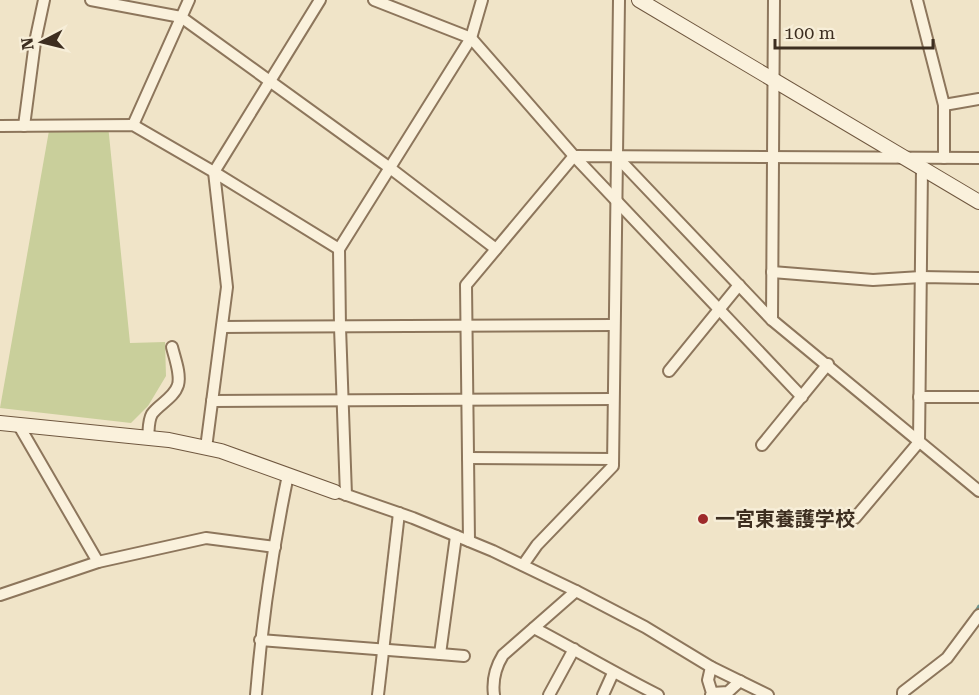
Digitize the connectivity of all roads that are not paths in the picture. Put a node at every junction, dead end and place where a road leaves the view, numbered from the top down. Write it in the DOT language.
graph roads {
  1 [pos="44,0"];
  2 [pos="91,0"];
  3 [pos="189,0"];
  4 [pos="320,0"];
  5 [pos="374,0"];
  6 [pos="482,0"];
  7 [pos="619,0"];
  8 [pos="639,0"];
  9 [pos="774,0"];
  10 [pos="917,0"];
  11 [pos="398,4"];
  12 [pos="181,17"];
  13 [pos="471,38"];
  14 [pos="772,77"];
  15 [pos="269,82"];
  16 [pos="979,99"];
  17 [pos="944,105"];
  18 [pos="133,125"];
  19 [pos="0,126"];
  20 [pos="24,126"];
  21 [pos="574,156"];
  22 [pos="616,156"];
  23 [pos="773,156"];
  24 [pos="905,157"];
  25 [pos="944,158"];
  26 [pos="979,158"];
  27 [pos="390,168"];
  28 [pos="922,168"];
  29 [pos="214,172"];
  30 [pos="616,200"];
  31 [pos="979,202"];
  32 [pos="339,249"];
  33 [pos="496,249"];
  34 [pos="772,272"];
  35 [pos="921,277"];
  36 [pos="979,278"];
  37 [pos="739,285"];
  38 [pos="719,310"];
  39 [pos="772,320"];
  40 [pos="613,325"];
  41 [pos="468,326"];
  42 [pos="222,327"];
  43 [pos="340,327"];
  44 [pos="172,347"];
  45 [pos="828,364"];
  46 [pos="669,371"];
  47 [pos="802,397"];
  48 [pos="919,397"];
  49 [pos="979,397"];
  50 [pos="468,399"];
  51 [pos="613,399"];
  52 [pos="342,400"];
  53 [pos="212,401"];
  54 [pos="0,423"];
  55 [pos="18,424"];
  56 [pos="148,438"];
  57 [pos="919,442"];
  58 [pos="762,445"];
  59 [pos="206,448"];
  60 [pos="468,458"];
  61 [pos="612,459"];
  62 [pos="288,475"];
  63 [pos="979,491"];
  64 [pos="340,493"];
  65 [pos="399,513"];
  66 [pos="855,518"];
  67 [pos="456,536"];
  68 [pos="469,541"];
  69 [pos="275,547"];
  70 [pos="98,562"];
  71 [pos="523,566"];
  72 [pos="576,591"];
  73 [pos="0,595"];
  74 [pos="976,619"];
  75 [pos="534,628"];
  76 [pos="260,640"];
  77 [pos="383,649"];
  78 [pos="574,649"];
  79 [pos="440,654"];
  80 [pos="464,656"];
  81 [pos="711,667"];
  82 [pos="613,673"];
  83 [pos="740,681"];
  84 [pos="712,694"];
  85 [pos="256,695"];
  86 [pos="378,695"];
  87 [pos="494,695"];
  88 [pos="549,695"];
  89 [pos="603,695"];
  90 [pos="658,695"];
  91 [pos="768,695"];
  92 [pos="903,695"];
  1 -- 20 [label="street"];
  2 -- 12 [label="street"];
  3 -- 12 [label="street"];
  4 -- 15 [label="street"];
  5 -- 11 [label="street"];
  6 -- 13 [label="street"];
  7 -- 22 [label="street"];
  8 -- 14 [label="street"];
  9 -- 14 [label="street"];
  10 -- 17 [label="street"];
  11 -- 13 [label="street"];
  12 -- 15 [label="street"];
  12 -- 18 [label="street"];
  13 -- 21 [label="street"];
  13 -- 27 [label="street"];
  14 -- 23 [label="street"];
  14 -- 24 [label="street"];
  15 -- 27 [label="street"];
  15 -- 29 [label="street"];
  16 -- 17 [label="street"];
  17 -- 25 [label="street"];
  18 -- 20 [label="street"];
  18 -- 29 [label="street"];
  19 -- 20 [label="street"];
  21 -- 22 [label="street"];
  21 -- 30 [label="street"];
  21 -- 33 [label="street"];
  22 -- 23 [label="street"];
  22 -- 30 [label="street"];
  22 -- 37 [label="street"];
  23 -- 24 [label="street"];
  23 -- 34 [label="street"];
  24 -- 25 [label="street"];
  24 -- 28 [label="street"];
  25 -- 26 [label="street"];
  27 -- 32 [label="street"];
  27 -- 33 [label="street"];
  28 -- 31 [label="street"];
  28 -- 35 [label="street"];
  29 -- 32 [label="street"];
  29 -- 42 [label="street"];
  30 -- 38 [label="street"];
  30 -- 40 [label="street"];
  32 -- 43 [label="street"];
  33 -- 41 [label="street"];
  34 -- 35 [label="street"];
  34 -- 39 [label="street"];
  35 -- 36 [label="street"];
  35 -- 48 [label="street"];
  37 -- 38 [label="street"];
  37 -- 39 [label="street"];
  38 -- 46 [label="street"];
  38 -- 47 [label="street"];
  39 -- 45 [label="street"];
  40 -- 41 [label="street"];
  40 -- 51 [label="street"];
  41 -- 43 [label="street"];
  41 -- 50 [label="street"];
  42 -- 43 [label="street"];
  42 -- 53 [label="street"];
  43 -- 52 [label="street"];
  44 -- 56 [label="street"];
  45 -- 47 [label="street"];
  45 -- 57 [label="street"];
  47 -- 58 [label="street"];
  48 -- 49 [label="street"];
  48 -- 57 [label="street"];
  50 -- 51 [label="street"];
  50 -- 52 [label="street"];
  50 -- 60 [label="street"];
  51 -- 61 [label="street"];
  52 -- 53 [label="street"];
  52 -- 64 [label="street"];
  53 -- 59 [label="street"];
  54 -- 55 [label="street"];
  55 -- 56 [label="street"];
  55 -- 70 [label="street"];
  56 -- 59 [label="street"];
  57 -- 63 [label="street"];
  57 -- 66 [label="street"];
  59 -- 62 [label="street"];
  60 -- 61 [label="street"];
  60 -- 68 [label="street"];
  61 -- 71 [label="street"];
  62 -- 64 [label="street"];
  62 -- 69 [label="street"];
  64 -- 65 [label="street"];
  65 -- 67 [label="street"];
  65 -- 77 [label="street"];
  67 -- 68 [label="street"];
  67 -- 79 [label="street"];
  68 -- 71 [label="street"];
  69 -- 70 [label="street"];
  69 -- 76 [label="street"];
  70 -- 73 [label="street"];
  71 -- 72 [label="street"];
  72 -- 75 [label="street"];
  72 -- 81 [label="street"];
  74 -- 92 [label="street"];
  75 -- 78 [label="street"];
  75 -- 87 [label="street"];
  76 -- 77 [label="street"];
  76 -- 85 [label="street"];
  77 -- 79 [label="street"];
  77 -- 86 [label="street"];
  78 -- 82 [label="street"];
  78 -- 88 [label="street"];
  79 -- 80 [label="street"];
  81 -- 83 [label="street"];
  81 -- 84 [label="street"];
  82 -- 89 [label="street"];
  82 -- 90 [label="street"];
  83 -- 84 [label="street"];
  83 -- 91 [label="street"];
}
